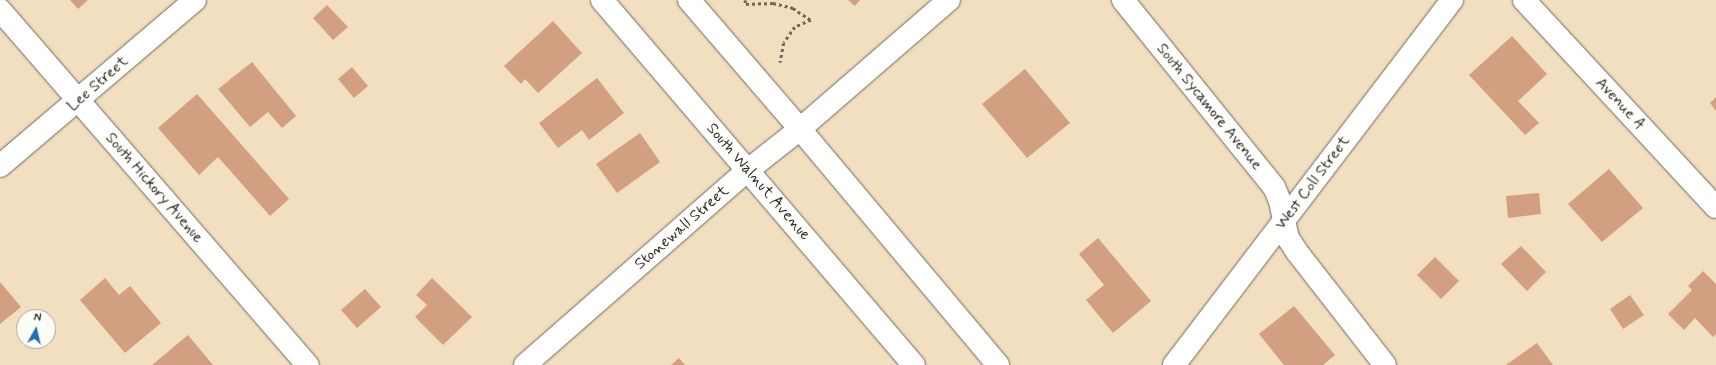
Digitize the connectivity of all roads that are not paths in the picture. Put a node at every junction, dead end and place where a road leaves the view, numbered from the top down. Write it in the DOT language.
graph roads {
  1 [pos="195,0"];
  2 [pos="602,0"];
  3 [pos="689,0"];
  4 [pos="949,0"];
  5 [pos="1123,0"];
  6 [pos="1452,0"];
  7 [pos="1524,0"];
  8 [pos="0,10"];
  9 [pos="78,101"];
  10 [pos="800,129"];
  11 [pos="0,166"];
  12 [pos="748,170"];
  13 [pos="1716,207"];
  14 [pos="1285,221"];
  15 [pos="308,365"];
  16 [pos="525,365"];
  17 [pos="914,365"];
  18 [pos="998,365"];
  19 [pos="1174,365"];
  20 [pos="1385,365"];
  1 -- 9 [label="street, Lee Street"];
  2 -- 12 [label="street, South Walnut Avenue"];
  3 -- 10 [label="street"];
  4 -- 10 [label="street, Stonewall Street"];
  5 -- 14 [label="street, South Sycamore Avenue"];
  6 -- 14 [label="street, West Coll Street"];
  7 -- 13 [label="street, Avenue A"];
  8 -- 9 [label="street, South Hickory Avenue"];
  9 -- 11 [label="street, Lee Street"];
  9 -- 15 [label="street, South Hickory Avenue"];
  10 -- 12 [label="street, Stonewall Street"];
  10 -- 18 [label="street"];
  12 -- 16 [label="street, Stonewall Street"];
  12 -- 17 [label="street, South Walnut Avenue"];
  14 -- 19 [label="street, West Coll Street"];
  14 -- 20 [label="street, South Sycamore Avenue"];
}
